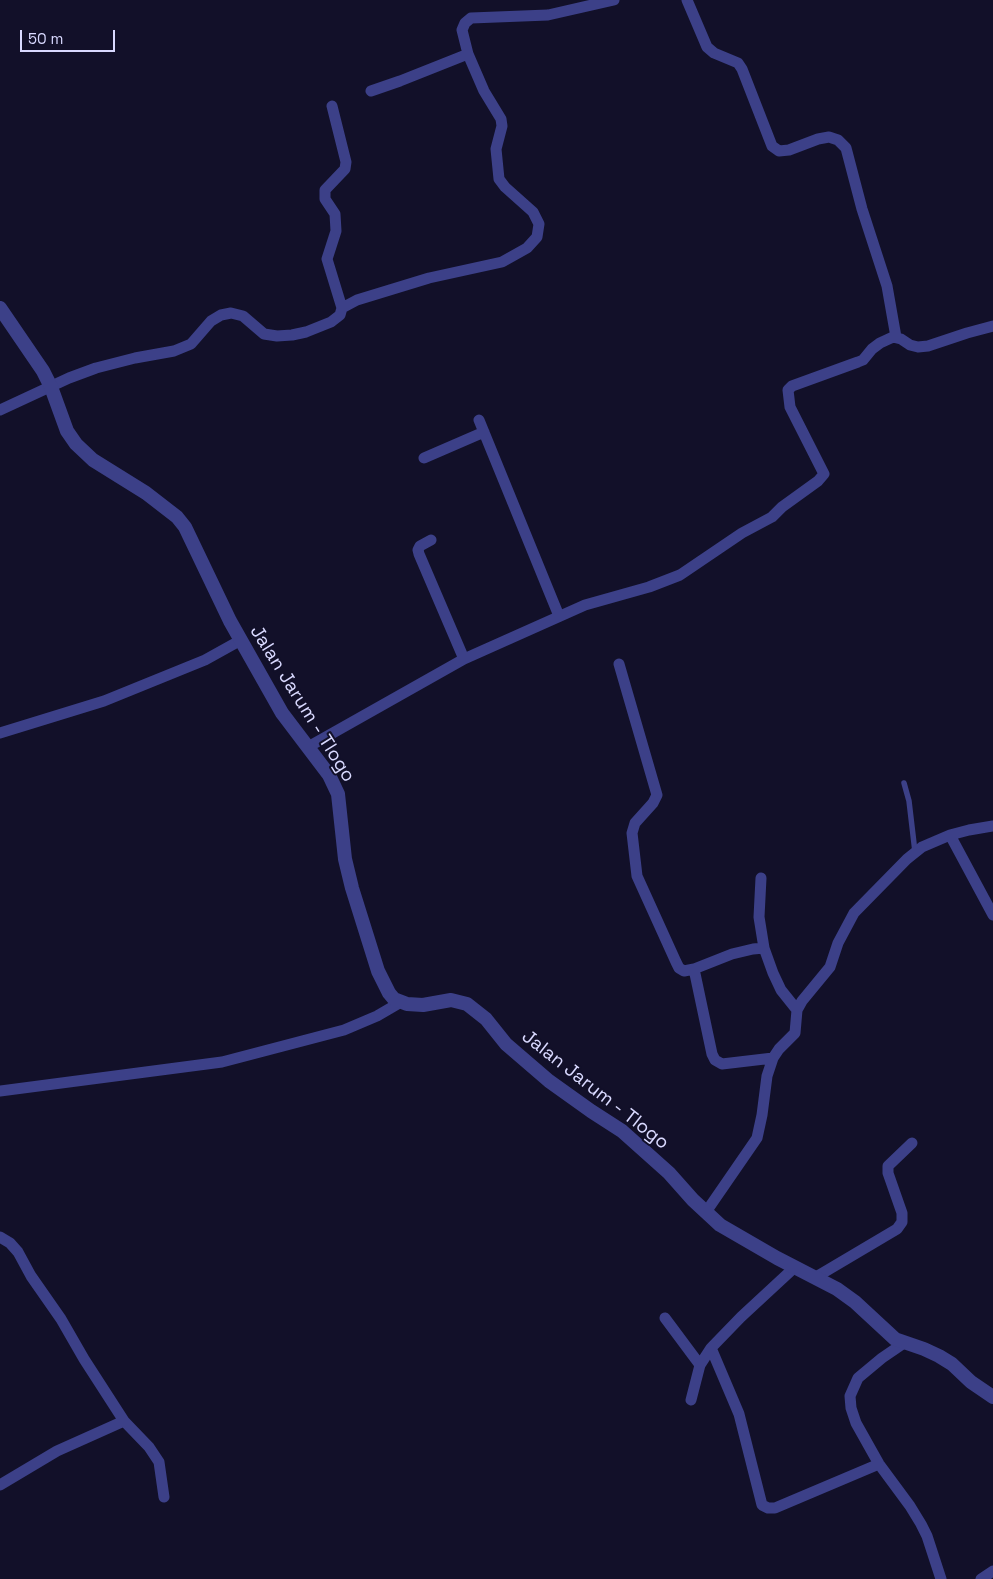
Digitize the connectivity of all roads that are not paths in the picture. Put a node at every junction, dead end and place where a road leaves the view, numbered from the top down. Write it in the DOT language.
graph roads {
  1 [pos="614,0"];
  2 [pos="687,0"];
  3 [pos="468,54"];
  4 [pos="370,90"];
  5 [pos="332,106"];
  6 [pos="0,308"];
  7 [pos="342,308"];
  8 [pos="993,326"];
  9 [pos="896,337"];
  10 [pos="51,387"];
  11 [pos="0,410"];
  12 [pos="479,420"];
  13 [pos="484,432"];
  14 [pos="424,458"];
  15 [pos="431,540"];
  16 [pos="559,616"];
  17 [pos="241,640"];
  18 [pos="464,658"];
  19 [pos="619,664"];
  20 [pos="0,733"];
  21 [pos="308,747"];
  22 [pos="904,783"];
  23 [pos="993,826"];
  24 [pos="950,836"];
  25 [pos="915,852"];
  26 [pos="762,878"];
  27 [pos="993,915"];
  28 [pos="764,948"];
  29 [pos="694,969"];
  30 [pos="400,1002"];
  31 [pos="797,1010"];
  32 [pos="773,1058"];
  33 [pos="0,1091"];
  34 [pos="912,1143"];
  35 [pos="706,1212"];
  36 [pos="0,1237"];
  37 [pos="795,1267"];
  38 [pos="816,1277"];
  39 [pos="664,1318"];
  40 [pos="904,1343"];
  41 [pos="711,1348"];
  42 [pos="700,1365"];
  43 [pos="993,1397"];
  44 [pos="692,1400"];
  45 [pos="124,1421"];
  46 [pos="879,1464"];
  47 [pos="0,1485"];
  48 [pos="164,1497"];
  49 [pos="993,1571"];
  50 [pos="941,1579"];
  51 [pos="981,1579"];
  1 -- 3 [label="street"];
  2 -- 9 [label="street"];
  3 -- 4 [label="street"];
  3 -- 7 [label="street"];
  5 -- 7 [label="street"];
  6 -- 10 [label="street, Jalan Jarum - Tlogo"];
  7 -- 10 [label="street"];
  8 -- 9 [label="street"];
  9 -- 16 [label="street"];
  10 -- 11 [label="street"];
  10 -- 17 [label="street, Jalan Jarum - Tlogo"];
  12 -- 13 [label="street"];
  13 -- 14 [label="street"];
  13 -- 16 [label="street"];
  15 -- 18 [label="street"];
  16 -- 18 [label="street"];
  17 -- 20 [label="street"];
  17 -- 21 [label="street, Jalan Jarum - Tlogo"];
  18 -- 21 [label="street"];
  19 -- 29 [label="street"];
  21 -- 30 [label="street, Jalan Jarum - Tlogo"];
  22 -- 25 [label="lane"];
  23 -- 24 [label="street"];
  24 -- 25 [label="street"];
  24 -- 27 [label="street"];
  25 -- 31 [label="street"];
  26 -- 28 [label="street"];
  28 -- 29 [label="street"];
  28 -- 31 [label="street"];
  29 -- 32 [label="street"];
  30 -- 33 [label="street"];
  30 -- 35 [label="street, Jalan Jarum - Tlogo"];
  31 -- 32 [label="street"];
  32 -- 35 [label="street"];
  34 -- 38 [label="street"];
  35 -- 37 [label="street, Jalan Jarum - Tlogo"];
  36 -- 45 [label="street"];
  37 -- 38 [label="street, Jalan Jarum - Tlogo"];
  37 -- 41 [label="street"];
  38 -- 40 [label="street, Jalan Jarum - Tlogo"];
  39 -- 42 [label="street"];
  40 -- 43 [label="street, Jalan Jarum - Tlogo"];
  40 -- 46 [label="street"];
  41 -- 42 [label="street"];
  41 -- 46 [label="street"];
  42 -- 44 [label="street"];
  45 -- 47 [label="street"];
  45 -- 48 [label="street"];
  46 -- 50 [label="street"];
  49 -- 51 [label="street"];
}
